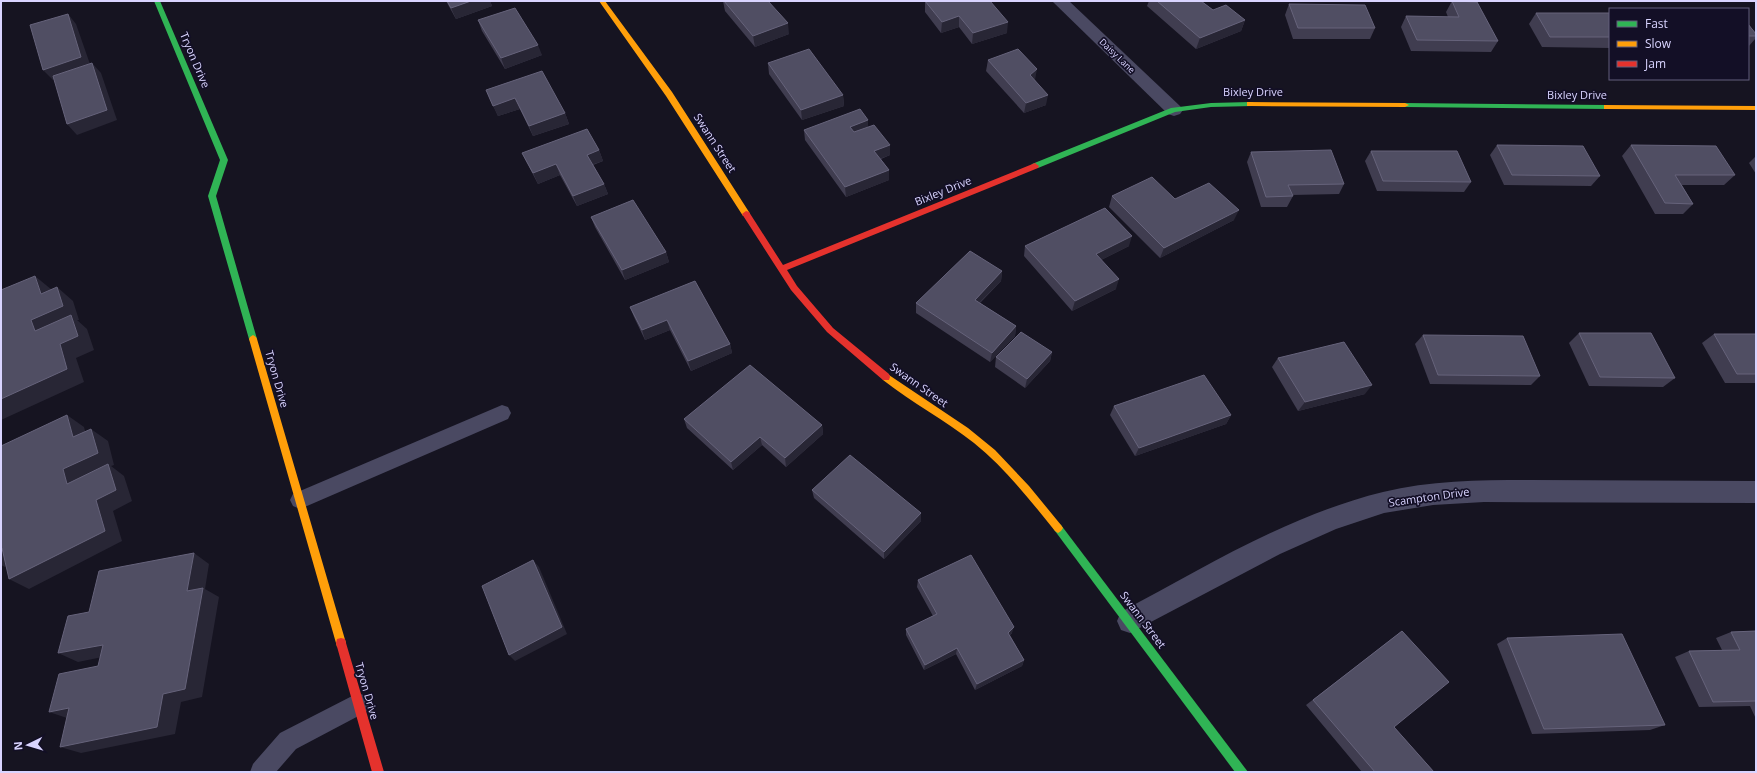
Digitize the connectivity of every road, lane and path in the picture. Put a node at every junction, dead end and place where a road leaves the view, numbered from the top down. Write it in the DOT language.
graph roads {
  1 [pos="157,1"];
  2 [pos="602,1"];
  3 [pos="1060,1"];
  4 [pos="1756,108"];
  5 [pos="1174,110"];
  6 [pos="781,269"];
  7 [pos="502,413"];
  8 [pos="1756,492"];
  9 [pos="300,500"];
  10 [pos="1130,621"];
  11 [pos="358,704"];
  12 [pos="261,772"];
  13 [pos="378,772"];
  14 [pos="1242,772"];
  1 -- 9 [label="street, Tryon Drive"];
  2 -- 6 [label="street, Swann Street"];
  3 -- 5 [label="street, Daisy Lane"];
  4 -- 5 [label="street, Bixley Drive"];
  5 -- 6 [label="street, Bixley Drive"];
  6 -- 10 [label="street, Swann Street"];
  7 -- 9 [label="lane"];
  8 -- 10 [label="street, Scampton Drive"];
  9 -- 11 [label="street, Tryon Drive"];
  10 -- 14 [label="street, Swann Street"];
  11 -- 12 [label="lane"];
  11 -- 13 [label="street, Tryon Drive"];
}
